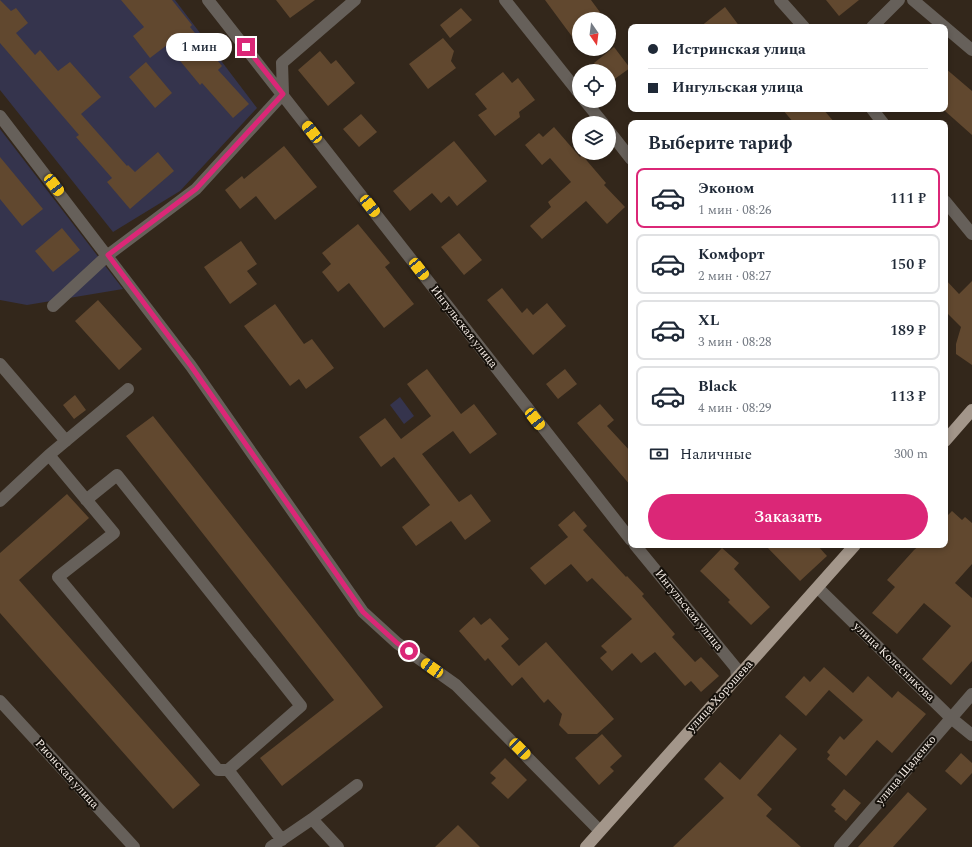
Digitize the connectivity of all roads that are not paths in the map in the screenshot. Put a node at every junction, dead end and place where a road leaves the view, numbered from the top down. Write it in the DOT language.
graph roads {
  1 [pos="208,0"];
  2 [pos="355,0"];
  3 [pos="505,0"];
  4 [pos="780,0"];
  5 [pos="899,0"];
  6 [pos="913,0"];
  7 [pos="801,24"];
  8 [pos="875,24"];
  9 [pos="941,24"];
  10 [pos="948,30"];
  11 [pos="972,50"];
  12 [pos="572,84"];
  13 [pos="283,94"];
  14 [pos="590,108"];
  15 [pos="874,112"];
  16 [pos="0,116"];
  17 [pos="597,116"];
  18 [pos="881,120"];
  19 [pos="616,140"];
  20 [pos="628,155"];
  21 [pos="948,205"];
  22 [pos="972,234"];
  23 [pos="108,255"];
  24 [pos="53,306"];
  25 [pos="0,364"];
  26 [pos="128,389"];
  27 [pos="972,410"];
  28 [pos="948,438"];
  29 [pos="66,441"];
  30 [pos="49,455"];
  31 [pos="86,500"];
  32 [pos="0,501"];
  33 [pos="628,536"];
  34 [pos="637,548"];
  35 [pos="851,548"];
  36 [pos="818,588"];
  37 [pos="737,677"];
  38 [pos="972,694"];
  39 [pos="0,700"];
  40 [pos="951,718"];
  41 [pos="972,735"];
  42 [pos="228,770"];
  43 [pos="357,785"];
  44 [pos="312,819"];
  45 [pos="600,831"];
  46 [pos="282,840"];
  47 [pos="134,847"];
  48 [pos="271,847"];
  49 [pos="338,847"];
  50 [pos="586,847"];
  51 [pos="840,847"];
  1 -- 13 [label="street, Ингульская улица"];
  2 -- 13 [label="street"];
  3 -- 12 [label="street"];
  4 -- 7 [label="street"];
  5 -- 8 [label="street"];
  6 -- 9 [label="street"];
  10 -- 11 [label="street"];
  13 -- 23 [label="street"];
  13 -- 33 [label="street, Ингульская улица"];
  14 -- 17 [label="street"];
  15 -- 18 [label="street"];
  16 -- 23 [label="street"];
  19 -- 20 [label="street"];
  21 -- 22 [label="street"];
  23 -- 24 [label="street"];
  23 -- 45 [label="street"];
  25 -- 29 [label="street"];
  26 -- 29 [label="street"];
  27 -- 28 [label="main road"];
  29 -- 30 [label="street"];
  30 -- 31 [label="street"];
  30 -- 32 [label="street"];
  31 -- 42 [label="street"];
  31 -- 42 [label="street"];
  34 -- 37 [label="street, Ингульская улица"];
  35 -- 36 [label="main road, улица Хорошева"];
  36 -- 37 [label="main road, улица Хорошева"];
  36 -- 40 [label="street, улица Колесникова"];
  37 -- 45 [label="main road, улица Хорошева"];
  38 -- 40 [label="street, улица Щаденко"];
  39 -- 47 [label="street, Рионская улица"];
  40 -- 41 [label="street, улица Колесникова"];
  40 -- 51 [label="street, улица Щаденко"];
  42 -- 46 [label="street"];
  43 -- 44 [label="street"];
  44 -- 46 [label="street"];
  44 -- 49 [label="street"];
  45 -- 50 [label="main road, улица Хорошева"];
  46 -- 48 [label="street"];
}
